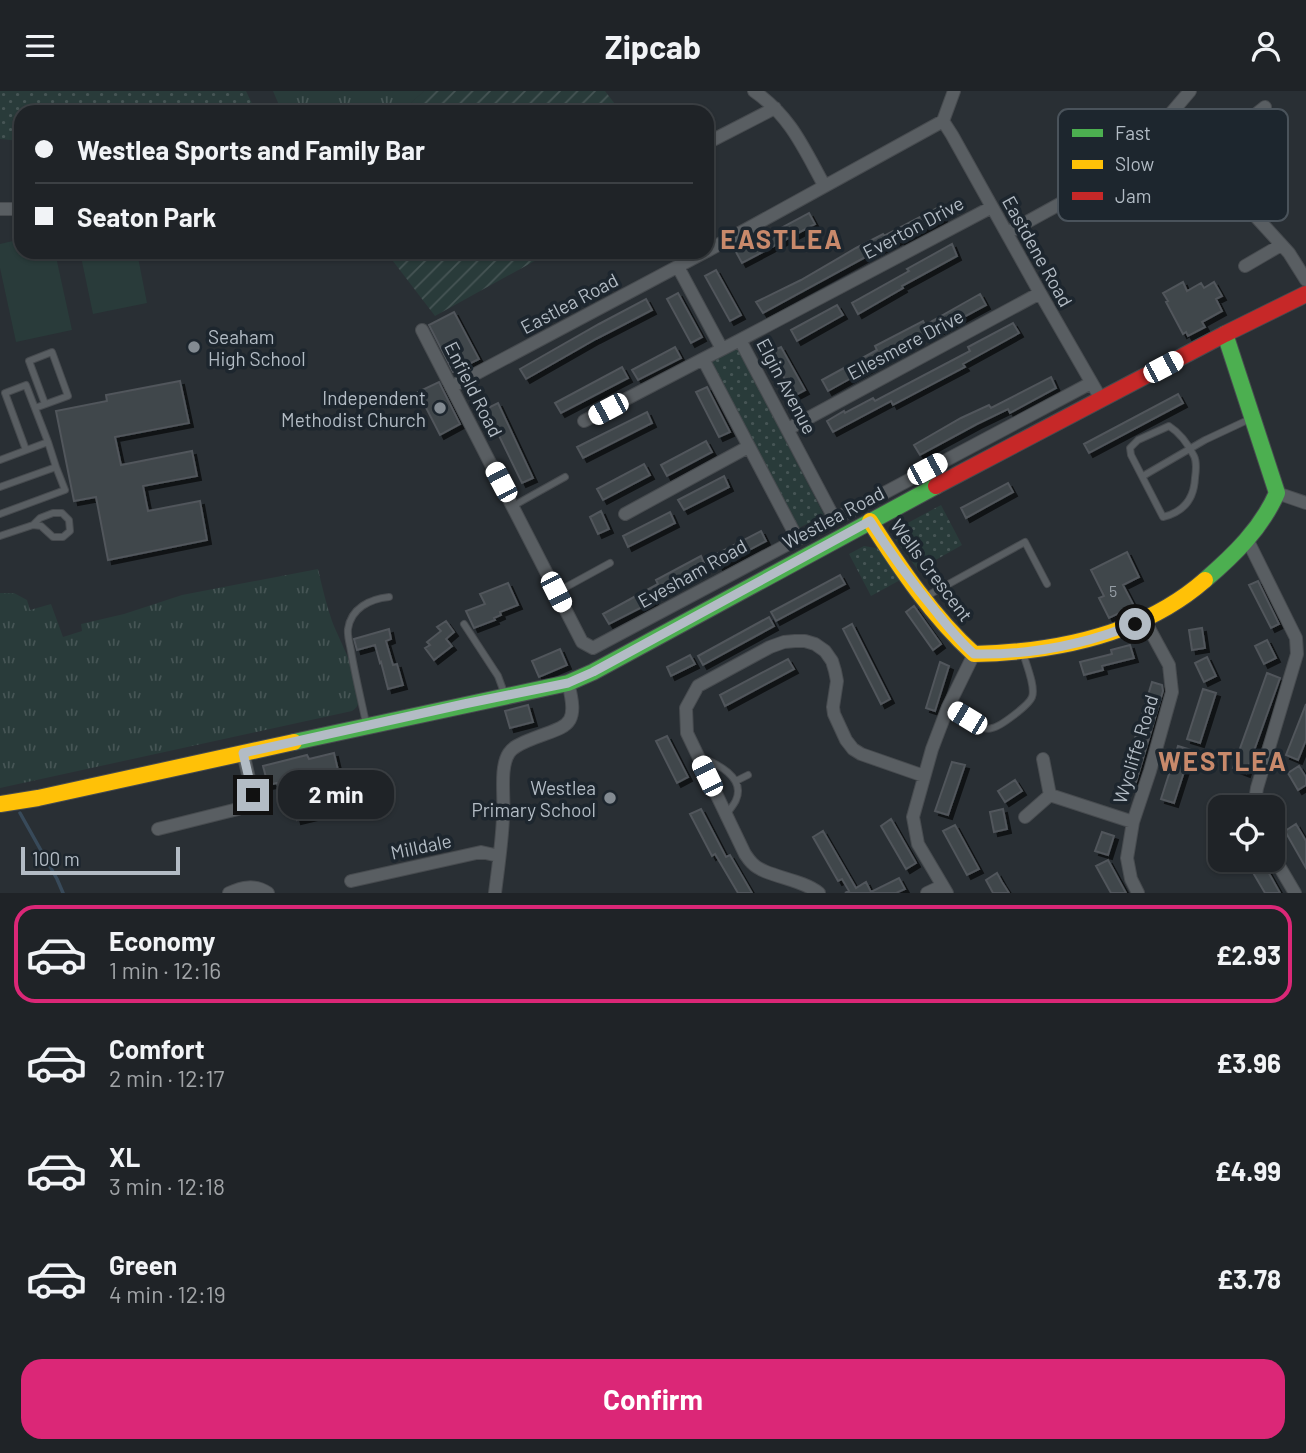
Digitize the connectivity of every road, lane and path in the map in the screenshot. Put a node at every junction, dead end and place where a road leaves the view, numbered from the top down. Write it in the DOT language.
graph roads {
  1 [pos="754,91"];
  2 [pos="954,91"];
  3 [pos="1190,91"];
  4 [pos="1265,107"];
  5 [pos="775,109"];
  6 [pos="1175,109"];
  7 [pos="1262,109"];
  8 [pos="943,121"];
  9 [pos="716,143"];
  10 [pos="824,185"];
  11 [pos="1058,205"];
  12 [pos="992,207"];
  13 [pos="1259,221"];
  14 [pos="1007,233"];
  15 [pos="1281,245"];
  16 [pos="714,247"];
  17 [pos="692,259"];
  18 [pos="1245,266"];
  19 [pos="678,267"];
  20 [pos="1306,279"];
  21 [pos="1040,293"];
  22 [pos="1306,294"];
  23 [pos="422,330"];
  24 [pos="1225,334"];
  25 [pos="740,340"];
  26 [pos="722,349"];
  27 [pos="702,359"];
  28 [pos="1091,383"];
  29 [pos="451,387"];
  30 [pos="1101,400"];
  31 [pos="46,404"];
  32 [pos="35,408"];
  33 [pos="1253,418"];
  34 [pos="584,421"];
  35 [pos="788,429"];
  36 [pos="48,442"];
  37 [pos="748,447"];
  38 [pos="26,450"];
  39 [pos="1190,450"];
  40 [pos="0,460"];
  41 [pos="56,467"];
  42 [pos="1143,476"];
  43 [pos="565,477"];
  44 [pos="0,487"];
  45 [pos="1277,493"];
  46 [pos="1306,503"];
  47 [pos="513,506"];
  48 [pos="0,514"];
  49 [pos="625,515"];
  50 [pos="834,518"];
  51 [pos="870,521"];
  52 [pos="33,525"];
  53 [pos="0,536"];
  54 [pos="797,538"];
  55 [pos="1248,541"];
  56 [pos="610,563"];
  57 [pos="1047,584"];
  58 [pos="556,592"];
  59 [pos="388,597"];
  60 [pos="924,598"];
  61 [pos="665,610"];
  62 [pos="1144,619"];
  63 [pos="464,624"];
  64 [pos="674,627"];
  65 [pos="1301,637"];
  66 [pos="593,648"];
  67 [pos="1022,651"];
  68 [pos="974,654"];
  69 [pos="593,672"];
  70 [pos="568,683"];
  71 [pos="505,695"];
  72 [pos="948,707"];
  73 [pos="367,725"];
  74 [pos="243,753"];
  75 [pos="698,756"];
  76 [pos="1043,759"];
  77 [pos="748,775"];
  78 [pos="924,776"];
  79 [pos="736,781"];
  80 [pos="1050,795"];
  81 [pos="1256,795"];
  82 [pos="0,804"];
  83 [pos="726,815"];
  84 [pos="1025,817"];
  85 [pos="1133,822"];
  86 [pos="158,829"];
  87 [pos="499,856"];
  88 [pos="1282,872"];
  89 [pos="351,881"];
  90 [pos="944,889"];
  91 [pos="229,893"];
  92 [pos="268,893"];
  93 [pos="495,893"];
  94 [pos="818,893"];
  95 [pos="927,893"];
  96 [pos="1138,893"];
  97 [pos="1294,893"];
  1 -- 5 [label="street"];
  2 -- 8 [label="street"];
  3 -- 6 [label="street"];
  4 -- 7 [label="street"];
  5 -- 9 [label="street"];
  5 -- 10 [label="street"];
  8 -- 10 [label="street, Eastlea Road"];
  8 -- 12 [label="street, Eastdene Road"];
  10 -- 16 [label="street, Eastlea Road"];
  11 -- 14 [label="street"];
  12 -- 14 [label="street, Eastdene Road"];
  12 -- 25 [label="street, Everton Drive"];
  13 -- 15 [label="street"];
  14 -- 21 [label="street, Eastdene Road"];
  15 -- 18 [label="street"];
  15 -- 20 [label="street"];
  17 -- 19 [label="street, Eastlea Road"];
  19 -- 26 [label="street"];
  19 -- 29 [label="street, Eastlea Road"];
  21 -- 28 [label="street, Eastdene Road"];
  21 -- 35 [label="street, Ellesmere Drive"];
  22 -- 24 [label="main road, Westlea Road"];
  23 -- 29 [label="street, Enfield Road"];
  24 -- 30 [label="main road, Westlea Road"];
  24 -- 33 [label="main road"];
  25 -- 26 [label="street, Elgin Avenue"];
  25 -- 35 [label="street, Elgin Avenue"];
  26 -- 27 [label="street, Elgin Avenue"];
  27 -- 34 [label="street, Elgin Avenue"];
  27 -- 37 [label="street"];
  28 -- 30 [label="street, Eastdene Road"];
  28 -- 50 [label="street, Evesham Road"];
  29 -- 47 [label="street, Enfield Road"];
  30 -- 51 [label="main road, Westlea Road"];
  31 -- 31 [label="lane"];
  31 -- 32 [label="lane"];
  32 -- 36 [label="lane"];
  32 -- 38 [label="lane"];
  33 -- 39 [label="lane"];
  33 -- 45 [label="main road"];
  35 -- 50 [label="street, Elgin Avenue"];
  36 -- 38 [label="lane"];
  36 -- 41 [label="lane"];
  37 -- 49 [label="street"];
  37 -- 54 [label="street"];
  38 -- 40 [label="lane"];
  39 -- 42 [label="lane"];
  39 -- 42 [label="lane"];
  39 -- 42 [label="lane"];
  41 -- 44 [label="lane"];
  41 -- 48 [label="lane"];
  43 -- 47 [label="lane"];
  45 -- 46 [label="street"];
  45 -- 55 [label="main road"];
  47 -- 58 [label="street, Enfield Road"];
  50 -- 54 [label="street, Evesham Road"];
  51 -- 60 [label="main road, Wells Crescent"];
  51 -- 64 [label="main road, Westlea Road"];
  52 -- 52 [label="lane"];
  52 -- 53 [label="lane"];
  54 -- 61 [label="street, Evesham Road"];
  55 -- 62 [label="main road"];
  55 -- 65 [label="street"];
  56 -- 58 [label="lane"];
  57 -- 60 [label="lane"];
  58 -- 66 [label="street, Enfield Road"];
  59 -- 73 [label="lane"];
  60 -- 68 [label="main road, Wells Crescent"];
  61 -- 64 [label="lane"];
  61 -- 66 [label="street, Evesham Road"];
  62 -- 67 [label="main road"];
  62 -- 85 [label="street, Wycliffe Road"];
  63 -- 71 [label="lane"];
  64 -- 69 [label="main road, Westlea Road"];
  65 -- 81 [label="street"];
  66 -- 69 [label="street"];
  67 -- 68 [label="main road"];
  67 -- 72 [label="lane"];
  68 -- 72 [label="street"];
  69 -- 70 [label="main road, Westlea Road"];
  70 -- 71 [label="main road, Westlea Road"];
  70 -- 87 [label="street"];
  71 -- 73 [label="main road, Westlea Road"];
  72 -- 78 [label="street"];
  73 -- 74 [label="main road, Westlea Road"];
  74 -- 82 [label="main road, Westlea Road"];
  74 -- 86 [label="street"];
  75 -- 78 [label="street"];
  75 -- 79 [label="lane"];
  75 -- 83 [label="street"];
  76 -- 80 [label="street"];
  77 -- 79 [label="lane"];
  78 -- 90 [label="street"];
  79 -- 83 [label="lane"];
  80 -- 84 [label="street"];
  80 -- 85 [label="street"];
  83 -- 94 [label="street"];
  85 -- 96 [label="street, Wycliffe Road"];
  87 -- 89 [label="street, Milldale"];
  87 -- 93 [label="street"];
  88 -- 97 [label="street"];
  90 -- 95 [label="street"];
  91 -- 92 [label="street"];
}
